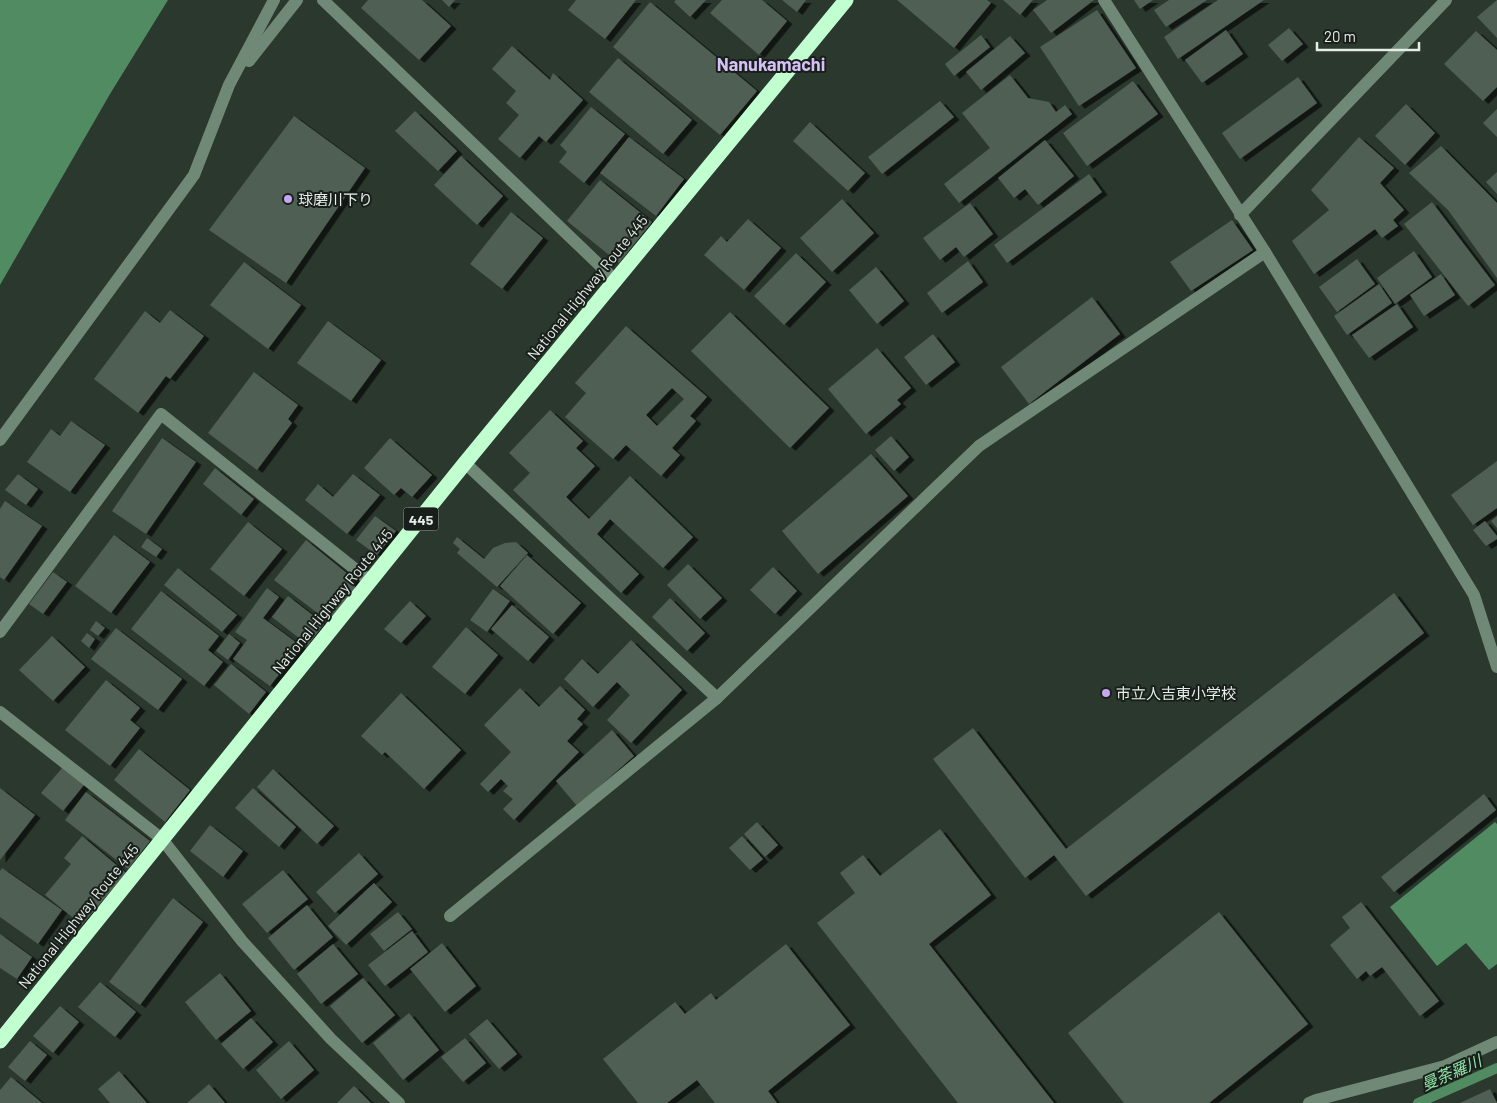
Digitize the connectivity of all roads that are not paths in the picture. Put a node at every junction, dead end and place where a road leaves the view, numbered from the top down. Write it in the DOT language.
graph roads {
  1 [pos="274,0"];
  2 [pos="297,0"];
  3 [pos="323,0"];
  4 [pos="846,0"];
  5 [pos="1104,0"];
  6 [pos="1446,0"];
  7 [pos="230,85"];
  8 [pos="1240,215"];
  9 [pos="1265,252"];
  10 [pos="615,280"];
  11 [pos="0,440"];
  12 [pos="466,463"];
  13 [pos="370,581"];
  14 [pos="0,632"];
  15 [pos="1497,667"];
  16 [pos="717,698"];
  17 [pos="0,712"];
  18 [pos="162,839"];
  19 [pos="450,916"];
  20 [pos="0,1041"];
  21 [pos="1497,1042"];
  22 [pos="399,1103"];
  23 [pos="1309,1103"];
  1 -- 7 [label="street"];
  2 -- 7 [label="street"];
  3 -- 10 [label="street"];
  4 -- 10 [label="highway, National Highway Route 445 / 445"];
  5 -- 8 [label="street"];
  6 -- 8 [label="street"];
  7 -- 11 [label="street"];
  8 -- 9 [label="street"];
  9 -- 15 [label="street"];
  9 -- 16 [label="street"];
  10 -- 12 [label="highway, National Highway Route 445 / 445"];
  12 -- 13 [label="highway, National Highway Route 445 / 445"];
  12 -- 16 [label="street"];
  13 -- 14 [label="street"];
  13 -- 18 [label="highway, National Highway Route 445 / 445"];
  16 -- 19 [label="street"];
  17 -- 18 [label="street"];
  18 -- 20 [label="highway, National Highway Route 445 / 445"];
  18 -- 22 [label="street"];
  21 -- 23 [label="street"];
}
